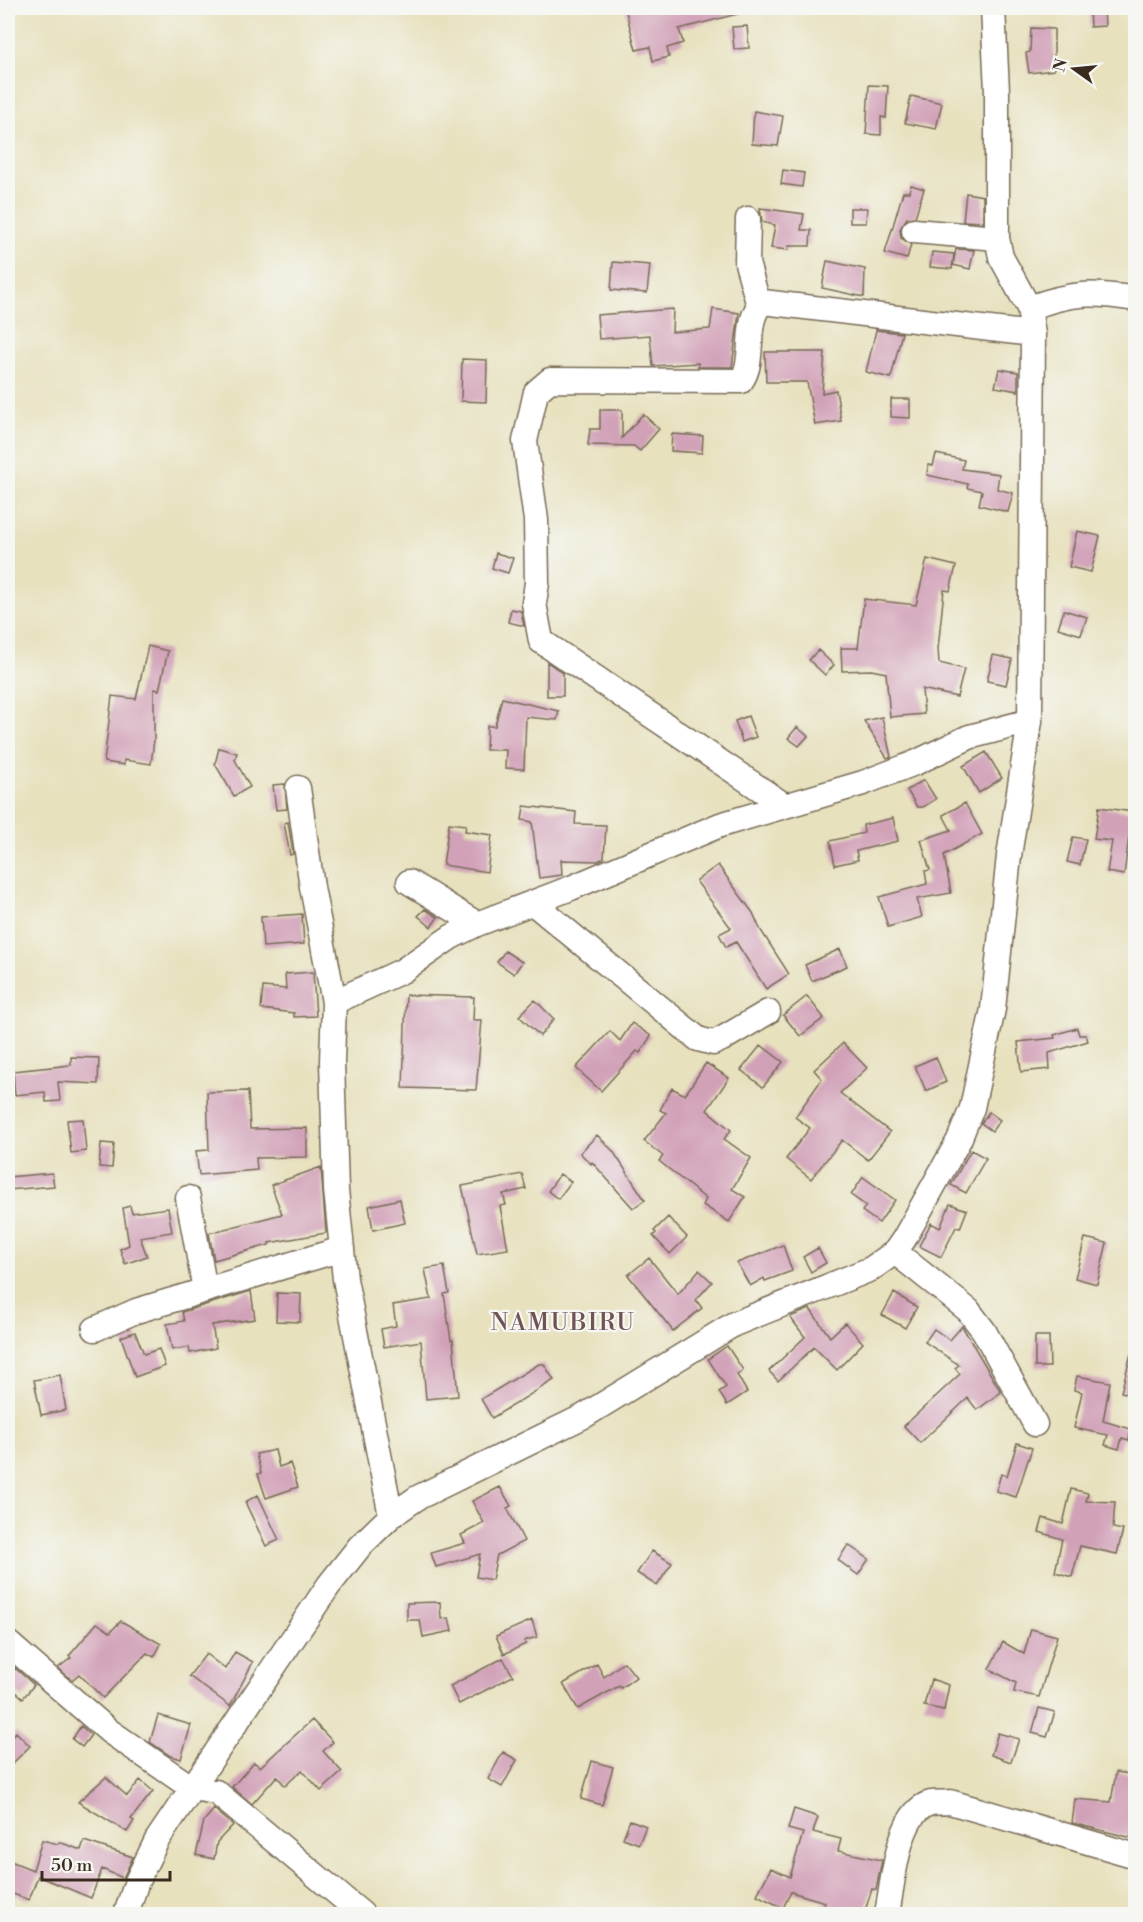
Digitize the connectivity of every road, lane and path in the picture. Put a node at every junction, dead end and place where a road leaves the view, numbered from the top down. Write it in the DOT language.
graph roads {
  1 [pos="993,8"];
  2 [pos="748,219"];
  3 [pos="914,231"];
  4 [pos="997,238"];
  5 [pos="1136,299"];
  6 [pos="759,306"];
  7 [pos="1029,308"];
  8 [pos="1033,334"];
  9 [pos="1030,721"];
  10 [pos="298,788"];
  11 [pos="784,805"];
  12 [pos="409,882"];
  13 [pos="533,903"];
  14 [pos="477,924"];
  15 [pos="334,1002"];
  16 [pos="768,1012"];
  17 [pos="188,1198"];
  18 [pos="342,1249"];
  19 [pos="895,1252"];
  20 [pos="205,1290"];
  21 [pos="95,1329"];
  22 [pos="1035,1425"];
  23 [pos="391,1516"];
  24 [pos="8,1643"];
  25 [pos="192,1788"];
  26 [pos="1136,1856"];
  27 [pos="126,1914"];
  28 [pos="362,1914"];
  29 [pos="887,1914"];
  1 -- 4 [label="street"];
  2 -- 6 [label="street"];
  3 -- 4 [label="street"];
  4 -- 7 [label="street"];
  5 -- 7 [label="street"];
  6 -- 8 [label="street"];
  6 -- 11 [label="street"];
  7 -- 8 [label="street"];
  8 -- 9 [label="street"];
  9 -- 11 [label="street"];
  9 -- 19 [label="street"];
  10 -- 15 [label="street"];
  11 -- 13 [label="street"];
  12 -- 14 [label="street"];
  13 -- 14 [label="street"];
  13 -- 16 [label="street"];
  14 -- 15 [label="street"];
  15 -- 18 [label="street"];
  17 -- 20 [label="street"];
  18 -- 20 [label="street"];
  18 -- 23 [label="street"];
  19 -- 22 [label="street"];
  19 -- 23 [label="street"];
  20 -- 21 [label="street"];
  23 -- 25 [label="street"];
  24 -- 25 [label="street"];
  25 -- 27 [label="street"];
  25 -- 28 [label="street"];
  26 -- 29 [label="street"];
}
